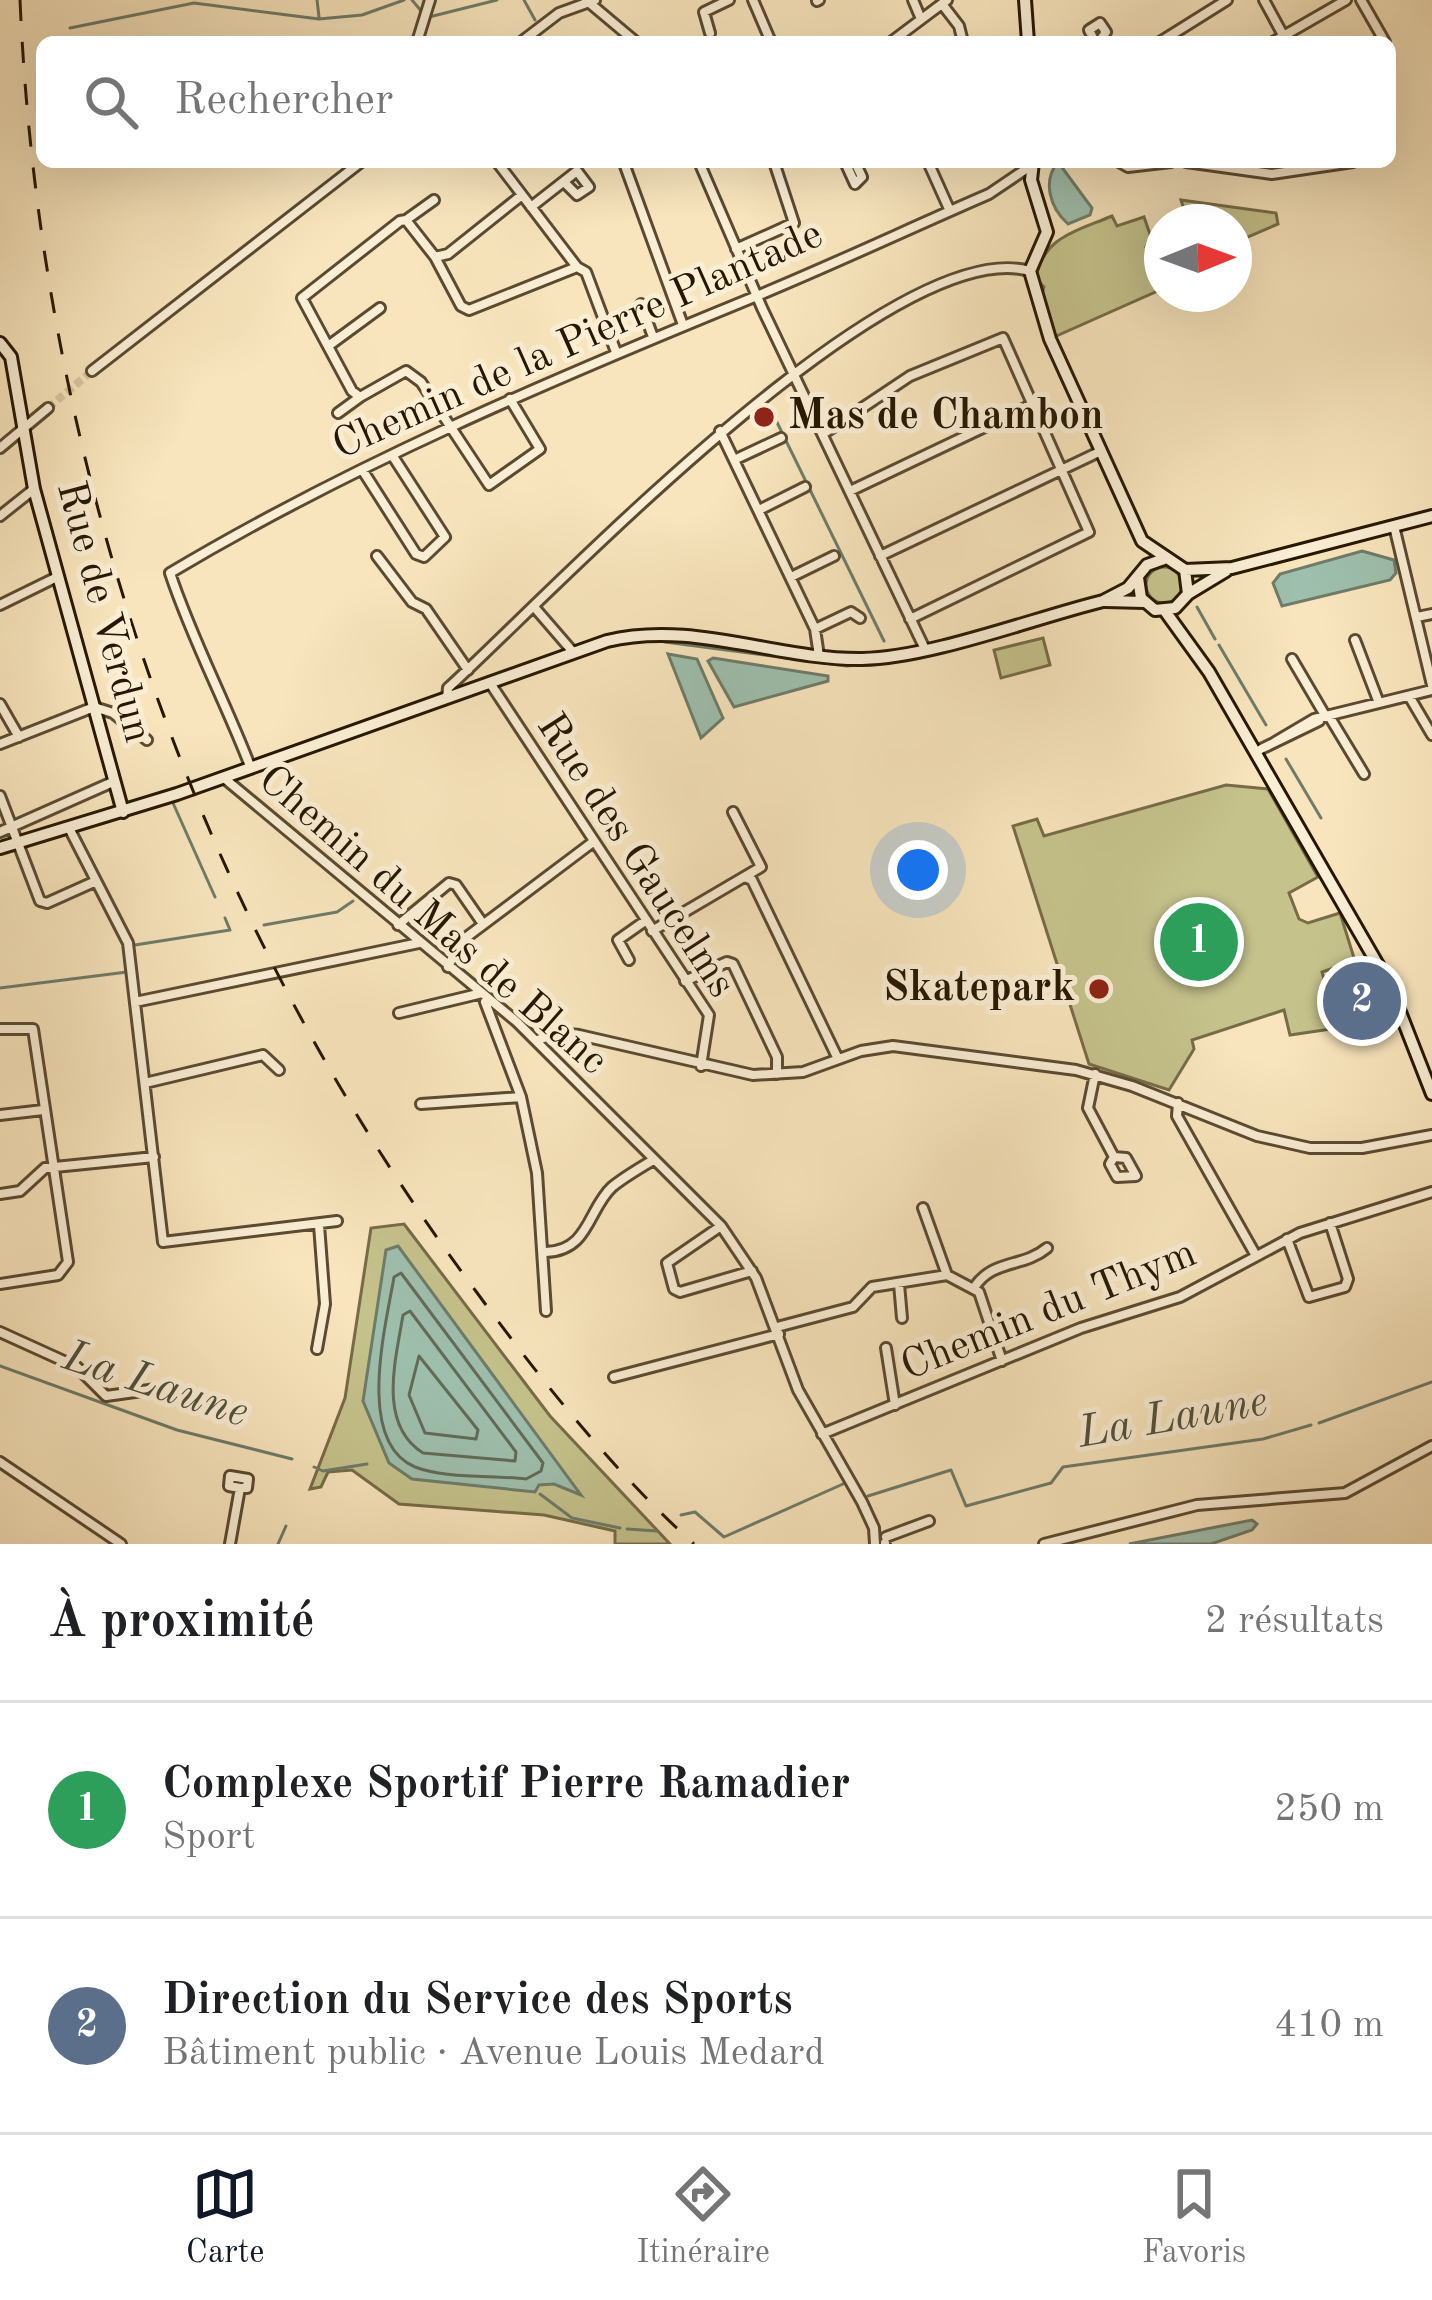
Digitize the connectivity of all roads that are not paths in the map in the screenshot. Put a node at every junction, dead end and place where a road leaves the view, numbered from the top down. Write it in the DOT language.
graph roads {
  1 [pos="430,0"];
  2 [pos="729,0"];
  3 [pos="753,0"];
  4 [pos="913,0"];
  5 [pos="1025,0"];
  6 [pos="1227,0"];
  7 [pos="1264,0"];
  8 [pos="1346,0"];
  9 [pos="1361,0"];
  10 [pos="591,2"];
  11 [pos="945,2"];
  12 [pos="921,19"];
  13 [pos="710,33"];
  14 [pos="419,36"];
  15 [pos="529,36"];
  16 [pos="629,36"];
  17 [pos="768,36"];
  18 [pos="899,36"];
  19 [pos="962,36"];
  20 [pos="1028,36"];
  21 [pos="1170,36"];
  22 [pos="1283,36"];
  23 [pos="1382,36"];
  24 [pos="353,168"];
  25 [pos="502,168"];
  26 [pos="626,168"];
  27 [pos="702,168"];
  28 [pos="776,168"];
  29 [pos="848,168"];
  30 [pos="858,168"];
  31 [pos="931,168"];
  32 [pos="1030,168"];
  33 [pos="1229,168"];
  34 [pos="1312,168"];
  35 [pos="1024,179"];
  36 [pos="564,182"];
  37 [pos="522,195"];
  38 [pos="434,200"];
  39 [pos="531,207"];
  40 [pos="950,211"];
  41 [pos="406,220"];
  42 [pos="736,249"];
  43 [pos="435,256"];
  44 [pos="578,267"];
  45 [pos="1030,271"];
  46 [pos="756,296"];
  47 [pos="640,304"];
  48 [pos="380,308"];
  49 [pos="683,325"];
  50 [pos="653,337"];
  51 [pos="0,343"];
  52 [pos="332,344"];
  53 [pos="616,352"];
  54 [pos="92,371"];
  55 [pos="794,373"];
  56 [pos="360,397"];
  57 [pos="510,399"];
  58 [pos="1031,405"];
  59 [pos="48,408"];
  60 [pos="338,413"];
  61 [pos="24,428"];
  62 [pos="450,429"];
  63 [pos="721,431"];
  64 [pos="824,434"];
  65 [pos="781,438"];
  66 [pos="0,448"];
  67 [pos="1099,452"];
  68 [pos="393,458"];
  69 [pos="734,460"];
  70 [pos="1060,469"];
  71 [pos="363,471"];
  72 [pos="805,487"];
  73 [pos="34,489"];
  74 [pos="850,491"];
  75 [pos="759,510"];
  76 [pos="0,516"];
  77 [pos="1432,516"];
  78 [pos="1394,526"];
  79 [pos="1142,541"];
  80 [pos="377,556"];
  81 [pos="834,556"];
  82 [pos="880,556"];
  83 [pos="1164,559"];
  84 [pos="1232,568"];
  85 [pos="1185,570"];
  86 [pos="1141,573"];
  87 [pos="57,577"];
  88 [pos="791,577"];
  89 [pos="1184,599"];
  90 [pos="1103,601"];
  91 [pos="1144,602"];
  92 [pos="0,605"];
  93 [pos="535,607"];
  94 [pos="1165,611"];
  95 [pos="1432,614"];
  96 [pos="1417,617"];
  97 [pos="860,618"];
  98 [pos="910,619"];
  99 [pos="815,629"];
  100 [pos="1355,640"];
  101 [pos="924,647"];
  102 [pos="573,652"];
  103 [pos="819,656"];
  104 [pos="1292,659"];
  105 [pos="468,670"];
  106 [pos="490,683"];
  107 [pos="1432,688"];
  108 [pos="1409,696"];
  109 [pos="447,698"];
  110 [pos="1379,703"];
  111 [pos="0,704"];
  112 [pos="94,707"];
  113 [pos="1324,718"];
  114 [pos="1432,735"];
  115 [pos="19,737"];
  116 [pos="147,740"];
  117 [pos="0,744"];
  118 [pos="1261,749"];
  119 [pos="250,766"];
  120 [pos="1364,774"];
  121 [pos="224,776"];
  122 [pos="115,781"];
  123 [pos="0,796"];
  124 [pos="123,812"];
  125 [pos="733,812"];
  126 [pos="12,827"];
  127 [pos="69,828"];
  128 [pos="0,832"];
  129 [pos="593,842"];
  130 [pos="17,843"];
  131 [pos="0,848"];
  132 [pos="745,877"];
  133 [pos="96,881"];
  134 [pos="645,921"];
  135 [pos="483,924"];
  136 [pos="398,926"];
  137 [pos="652,932"];
  138 [pos="419,943"];
  139 [pos="629,960"];
  140 [pos="448,967"];
  141 [pos="685,981"];
  142 [pos="482,998"];
  143 [pos="135,1002"];
  144 [pos="398,1013"];
  145 [pos="0,1029"];
  146 [pos="537,1040"];
  147 [pos="838,1059"];
  148 [pos="700,1066"];
  149 [pos="279,1070"];
  150 [pos="1095,1073"];
  151 [pos="777,1075"];
  152 [pos="1432,1078"];
  153 [pos="145,1083"];
  154 [pos="1432,1094"];
  155 [pos="521,1097"];
  156 [pos="1178,1103"];
  157 [pos="421,1105"];
  158 [pos="43,1110"];
  159 [pos="0,1115"];
  160 [pos="1430,1133"];
  161 [pos="1114,1156"];
  162 [pos="154,1157"];
  163 [pos="653,1160"];
  164 [pos="53,1169"];
  165 [pos="1432,1192"];
  166 [pos="0,1193"];
  167 [pos="923,1208"];
  168 [pos="337,1221"];
  169 [pos="1330,1223"];
  170 [pos="319,1226"];
  171 [pos="721,1226"];
  172 [pos="1287,1239"];
  173 [pos="1047,1248"];
  174 [pos="546,1252"];
  175 [pos="1255,1254"];
  176 [pos="752,1271"];
  177 [pos="947,1276"];
  178 [pos="0,1284"];
  179 [pos="899,1284"];
  180 [pos="974,1288"];
  181 [pos="546,1311"];
  182 [pos="902,1318"];
  183 [pos="778,1331"];
  184 [pos="0,1332"];
  185 [pos="886,1348"];
  186 [pos="317,1349"];
  187 [pos="1002,1361"];
  188 [pos="614,1377"];
  189 [pos="171,1387"];
  190 [pos="895,1405"];
  191 [pos="821,1434"];
  192 [pos="1432,1446"];
  193 [pos="0,1462"];
  194 [pos="240,1488"];
  195 [pos="928,1521"];
  196 [pos="879,1539"];
  197 [pos="121,1544"];
  198 [pos="230,1544"];
  199 [pos="1044,1544"];
  1 -- 14 [label="street"];
  2 -- 13 [label="street"];
  3 -- 17 [label="street"];
  4 -- 12 [label="street"];
  5 -- 20 [label="main road"];
  6 -- 21 [label="street"];
  7 -- 22 [label="street"];
  8 -- 22 [label="street"];
  9 -- 23 [label="street"];
  10 -- 15 [label="street"];
  10 -- 16 [label="street"];
  11 -- 12 [label="street"];
  11 -- 19 [label="street"];
  12 -- 18 [label="street"];
  24 -- 54 [label="street"];
  25 -- 37 [label="street"];
  26 -- 49 [label="street"];
  27 -- 42 [label="street"];
  28 -- 42 [label="street"];
  29 -- 30 [label="street"];
  31 -- 40 [label="street"];
  32 -- 35 [label="main road"];
  33 -- 34 [label="street"];
  35 -- 40 [label="street, Chemin de la Pierre Plantade"];
  35 -- 45 [label="main road"];
  36 -- 39 [label="street"];
  37 -- 39 [label="street"];
  37 -- 43 [label="street"];
  38 -- 41 [label="street"];
  39 -- 44 [label="street"];
  40 -- 46 [label="street, Chemin de la Pierre Plantade"];
  41 -- 43 [label="street"];
  41 -- 52 [label="street"];
  42 -- 46 [label="street"];
  43 -- 44 [label="street"];
  44 -- 53 [label="street"];
  45 -- 55 [label="street"];
  45 -- 67 [label="main road"];
  46 -- 49 [label="street, Chemin de la Pierre Plantade"];
  46 -- 55 [label="street"];
  47 -- 50 [label="street"];
  48 -- 52 [label="street"];
  49 -- 50 [label="street, Chemin de la Pierre Plantade"];
  50 -- 53 [label="street, Chemin de la Pierre Plantade"];
  51 -- 61 [label="main road, Rue de Verdun"];
  52 -- 56 [label="street"];
  53 -- 57 [label="street, Chemin de la Pierre Plantade"];
  55 -- 63 [label="street"];
  55 -- 64 [label="street"];
  56 -- 60 [label="street"];
  56 -- 62 [label="street"];
  57 -- 62 [label="street, Chemin de la Pierre Plantade"];
  57 -- 62 [label="street"];
  58 -- 64 [label="street"];
  58 -- 70 [label="street"];
  58 -- 74 [label="street"];
  59 -- 61 [label="street"];
  61 -- 66 [label="street"];
  61 -- 73 [label="main road, Rue de Verdun"];
  62 -- 68 [label="street, Chemin de la Pierre Plantade"];
  63 -- 69 [label="street"];
  63 -- 93 [label="street"];
  64 -- 74 [label="street"];
  65 -- 69 [label="street"];
  67 -- 70 [label="street"];
  67 -- 79 [label="main road"];
  68 -- 71 [label="street, Chemin de la Pierre Plantade"];
  68 -- 71 [label="street"];
  69 -- 75 [label="street"];
  70 -- 82 [label="street"];
  70 -- 98 [label="street"];
  71 -- 119 [label="street, Chemin de la Pierre Plantade"];
  72 -- 75 [label="street"];
  73 -- 76 [label="street"];
  73 -- 87 [label="main road, Rue de Verdun"];
  74 -- 82 [label="street"];
  75 -- 88 [label="street"];
  77 -- 78 [label="main road"];
  78 -- 84 [label="main road"];
  78 -- 96 [label="street"];
  79 -- 83 [label="main road"];
  79 -- 86 [label="main road"];
  80 -- 105 [label="street"];
  81 -- 88 [label="street"];
  82 -- 98 [label="street"];
  83 -- 85 [label="main road"];
  83 -- 86 [label="main road"];
  84 -- 85 [label="main road"];
  84 -- 89 [label="main road"];
  85 -- 89 [label="main road"];
  86 -- 90 [label="main road"];
  86 -- 91 [label="main road"];
  87 -- 92 [label="street"];
  87 -- 112 [label="main road, Rue de Verdun"];
  88 -- 99 [label="street"];
  89 -- 94 [label="main road"];
  89 -- 118 [label="main road"];
  90 -- 91 [label="main road"];
  90 -- 101 [label="main road"];
  91 -- 94 [label="main road"];
  93 -- 102 [label="street"];
  93 -- 105 [label="street"];
  94 -- 154 [label="main road"];
  95 -- 96 [label="street"];
  96 -- 107 [label="street"];
  97 -- 99 [label="street"];
  98 -- 101 [label="street"];
  99 -- 103 [label="street"];
  100 -- 110 [label="street"];
  101 -- 103 [label="main road"];
  102 -- 103 [label="main road"];
  102 -- 106 [label="main road"];
  104 -- 113 [label="street"];
  105 -- 109 [label="street"];
  106 -- 109 [label="main road"];
  106 -- 129 [label="street, Rue des Gaucelms"];
  107 -- 108 [label="street"];
  108 -- 110 [label="street"];
  108 -- 114 [label="street"];
  109 -- 119 [label="main road"];
  110 -- 113 [label="street"];
  111 -- 115 [label="street"];
  112 -- 115 [label="street"];
  112 -- 116 [label="street"];
  112 -- 122 [label="main road, Rue de Verdun"];
  113 -- 118 [label="street"];
  113 -- 120 [label="street"];
  115 -- 117 [label="street"];
  118 -- 152 [label="main road"];
  119 -- 121 [label="main road"];
  121 -- 124 [label="main road"];
  121 -- 136 [label="street, Chemin du Mas de Blanc"];
  122 -- 124 [label="main road, Rue de Verdun"];
  122 -- 126 [label="street"];
  123 -- 126 [label="street"];
  124 -- 127 [label="main road"];
  125 -- 132 [label="street"];
  126 -- 128 [label="street"];
  126 -- 130 [label="street"];
  127 -- 130 [label="main road"];
  127 -- 133 [label="street"];
  129 -- 134 [label="street, Rue des Gaucelms"];
  129 -- 135 [label="street"];
  130 -- 131 [label="main road"];
  130 -- 133 [label="street"];
  132 -- 137 [label="street"];
  132 -- 147 [label="street"];
  133 -- 143 [label="street"];
  134 -- 137 [label="street, Rue des Gaucelms"];
  134 -- 139 [label="street"];
  135 -- 136 [label="street"];
  135 -- 140 [label="street"];
  136 -- 138 [label="street, Chemin du Mas de Blanc"];
  137 -- 141 [label="street, Rue des Gaucelms"];
  138 -- 140 [label="street, Chemin du Mas de Blanc"];
  138 -- 143 [label="street"];
  140 -- 142 [label="street, Chemin du Mas de Blanc"];
  141 -- 148 [label="street, Rue des Gaucelms"];
  141 -- 151 [label="street"];
  142 -- 144 [label="street"];
  142 -- 146 [label="street, Chemin du Mas de Blanc"];
  142 -- 155 [label="street"];
  143 -- 153 [label="street"];
  145 -- 158 [label="street"];
  146 -- 148 [label="street"];
  146 -- 163 [label="street, Chemin du Mas de Blanc"];
  147 -- 150 [label="street"];
  147 -- 151 [label="street"];
  148 -- 151 [label="street"];
  149 -- 153 [label="street"];
  150 -- 156 [label="street"];
  150 -- 161 [label="street"];
  153 -- 162 [label="street"];
  155 -- 157 [label="street"];
  155 -- 174 [label="street"];
  156 -- 160 [label="street"];
  156 -- 175 [label="street"];
  158 -- 159 [label="street"];
  158 -- 164 [label="street"];
  162 -- 164 [label="street"];
  162 -- 170 [label="street"];
  163 -- 171 [label="street, Chemin du Mas de Blanc"];
  163 -- 174 [label="street"];
  164 -- 166 [label="street"];
  164 -- 178 [label="street"];
  165 -- 169 [label="street, Chemin du Thym"];
  167 -- 177 [label="street"];
  168 -- 170 [label="street"];
  169 -- 172 [label="street, Chemin du Thym"];
  169 -- 172 [label="street"];
  170 -- 186 [label="street"];
  171 -- 176 [label="street, Chemin du Mas de Blanc"];
  171 -- 176 [label="street"];
  172 -- 175 [label="street, Chemin du Thym"];
  173 -- 180 [label="street"];
  174 -- 181 [label="street"];
  175 -- 187 [label="street, Chemin du Thym"];
  176 -- 183 [label="street, Chemin du Mas de Blanc"];
  177 -- 179 [label="street"];
  177 -- 180 [label="street"];
  179 -- 182 [label="street"];
  179 -- 183 [label="street"];
  180 -- 187 [label="street"];
  183 -- 188 [label="street"];
  183 -- 191 [label="street, Chemin du Mas de Blanc"];
  184 -- 189 [label="street"];
  185 -- 190 [label="street"];
  187 -- 190 [label="street, Chemin du Thym"];
  190 -- 191 [label="street, Chemin du Thym"];
  191 -- 196 [label="street, Chemin du Mas de Blanc"];
  192 -- 199 [label="street"];
  193 -- 197 [label="street"];
  194 -- 198 [label="street"];
  195 -- 196 [label="street"];
}
